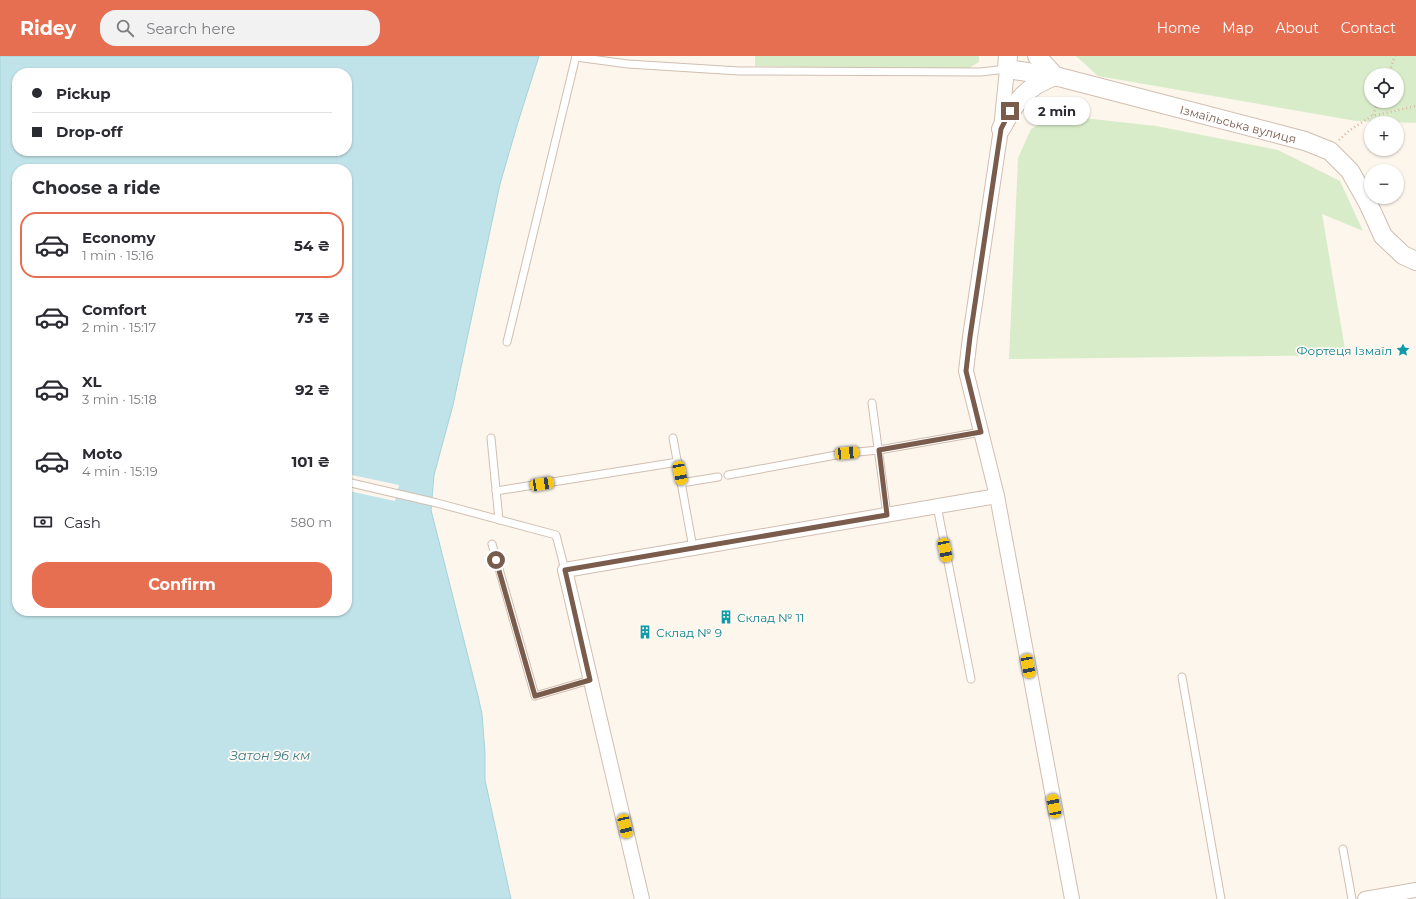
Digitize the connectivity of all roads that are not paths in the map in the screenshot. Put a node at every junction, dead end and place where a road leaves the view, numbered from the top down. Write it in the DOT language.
graph roads {
  1 [pos="576,56"];
  2 [pos="1037,56"];
  3 [pos="1007,63"];
  4 [pos="1055,76"];
  5 [pos="1001,129"];
  6 [pos="1416,261"];
  7 [pos="507,342"];
  8 [pos="872,403"];
  9 [pos="981,432"];
  10 [pos="491,438"];
  11 [pos="673,438"];
  12 [pos="879,450"];
  13 [pos="678,462"];
  14 [pos="728,475"];
  15 [pos="718,477"];
  16 [pos="352,483"];
  17 [pos="682,483"];
  18 [pos="496,491"];
  19 [pos="997,496"];
  20 [pos="936,506"];
  21 [pos="887,515"];
  22 [pos="499,520"];
  23 [pos="492,544"];
  24 [pos="693,548"];
  25 [pos="565,570"];
  26 [pos="1182,677"];
  27 [pos="971,679"];
  28 [pos="590,680"];
  29 [pos="1343,849"];
  30 [pos="1416,890"];
  31 [pos="642,899"];
  32 [pos="1072,899"];
  33 [pos="1221,899"];
  34 [pos="1352,899"];
  35 [pos="1365,899"];
  1 -- 3 [label="lane"];
  1 -- 7 [label="lane"];
  2 -- 4 [label="street"];
  3 -- 4 [label="street, Ізмаїльська вулиця"];
  3 -- 5 [label="street"];
  4 -- 5 [label="street"];
  4 -- 6 [label="street, Ізмаїльська вулиця"];
  5 -- 9 [label="street"];
  8 -- 12 [label="lane"];
  9 -- 12 [label="lane"];
  9 -- 19 [label="street"];
  10 -- 18 [label="lane"];
  11 -- 13 [label="lane"];
  12 -- 14 [label="lane"];
  12 -- 21 [label="lane"];
  13 -- 17 [label="lane"];
  13 -- 18 [label="lane"];
  15 -- 17 [label="lane"];
  16 -- 22 [label="lane"];
  17 -- 24 [label="lane"];
  18 -- 22 [label="lane"];
  19 -- 20 [label="street"];
  19 -- 32 [label="street"];
  20 -- 21 [label="street"];
  20 -- 27 [label="lane"];
  21 -- 24 [label="street"];
  22 -- 25 [label="lane"];
  23 -- 28 [label="lane"];
  24 -- 25 [label="street"];
  25 -- 28 [label="street"];
  26 -- 33 [label="lane"];
  28 -- 31 [label="street"];
  29 -- 34 [label="lane"];
  30 -- 35 [label="street"];
}
